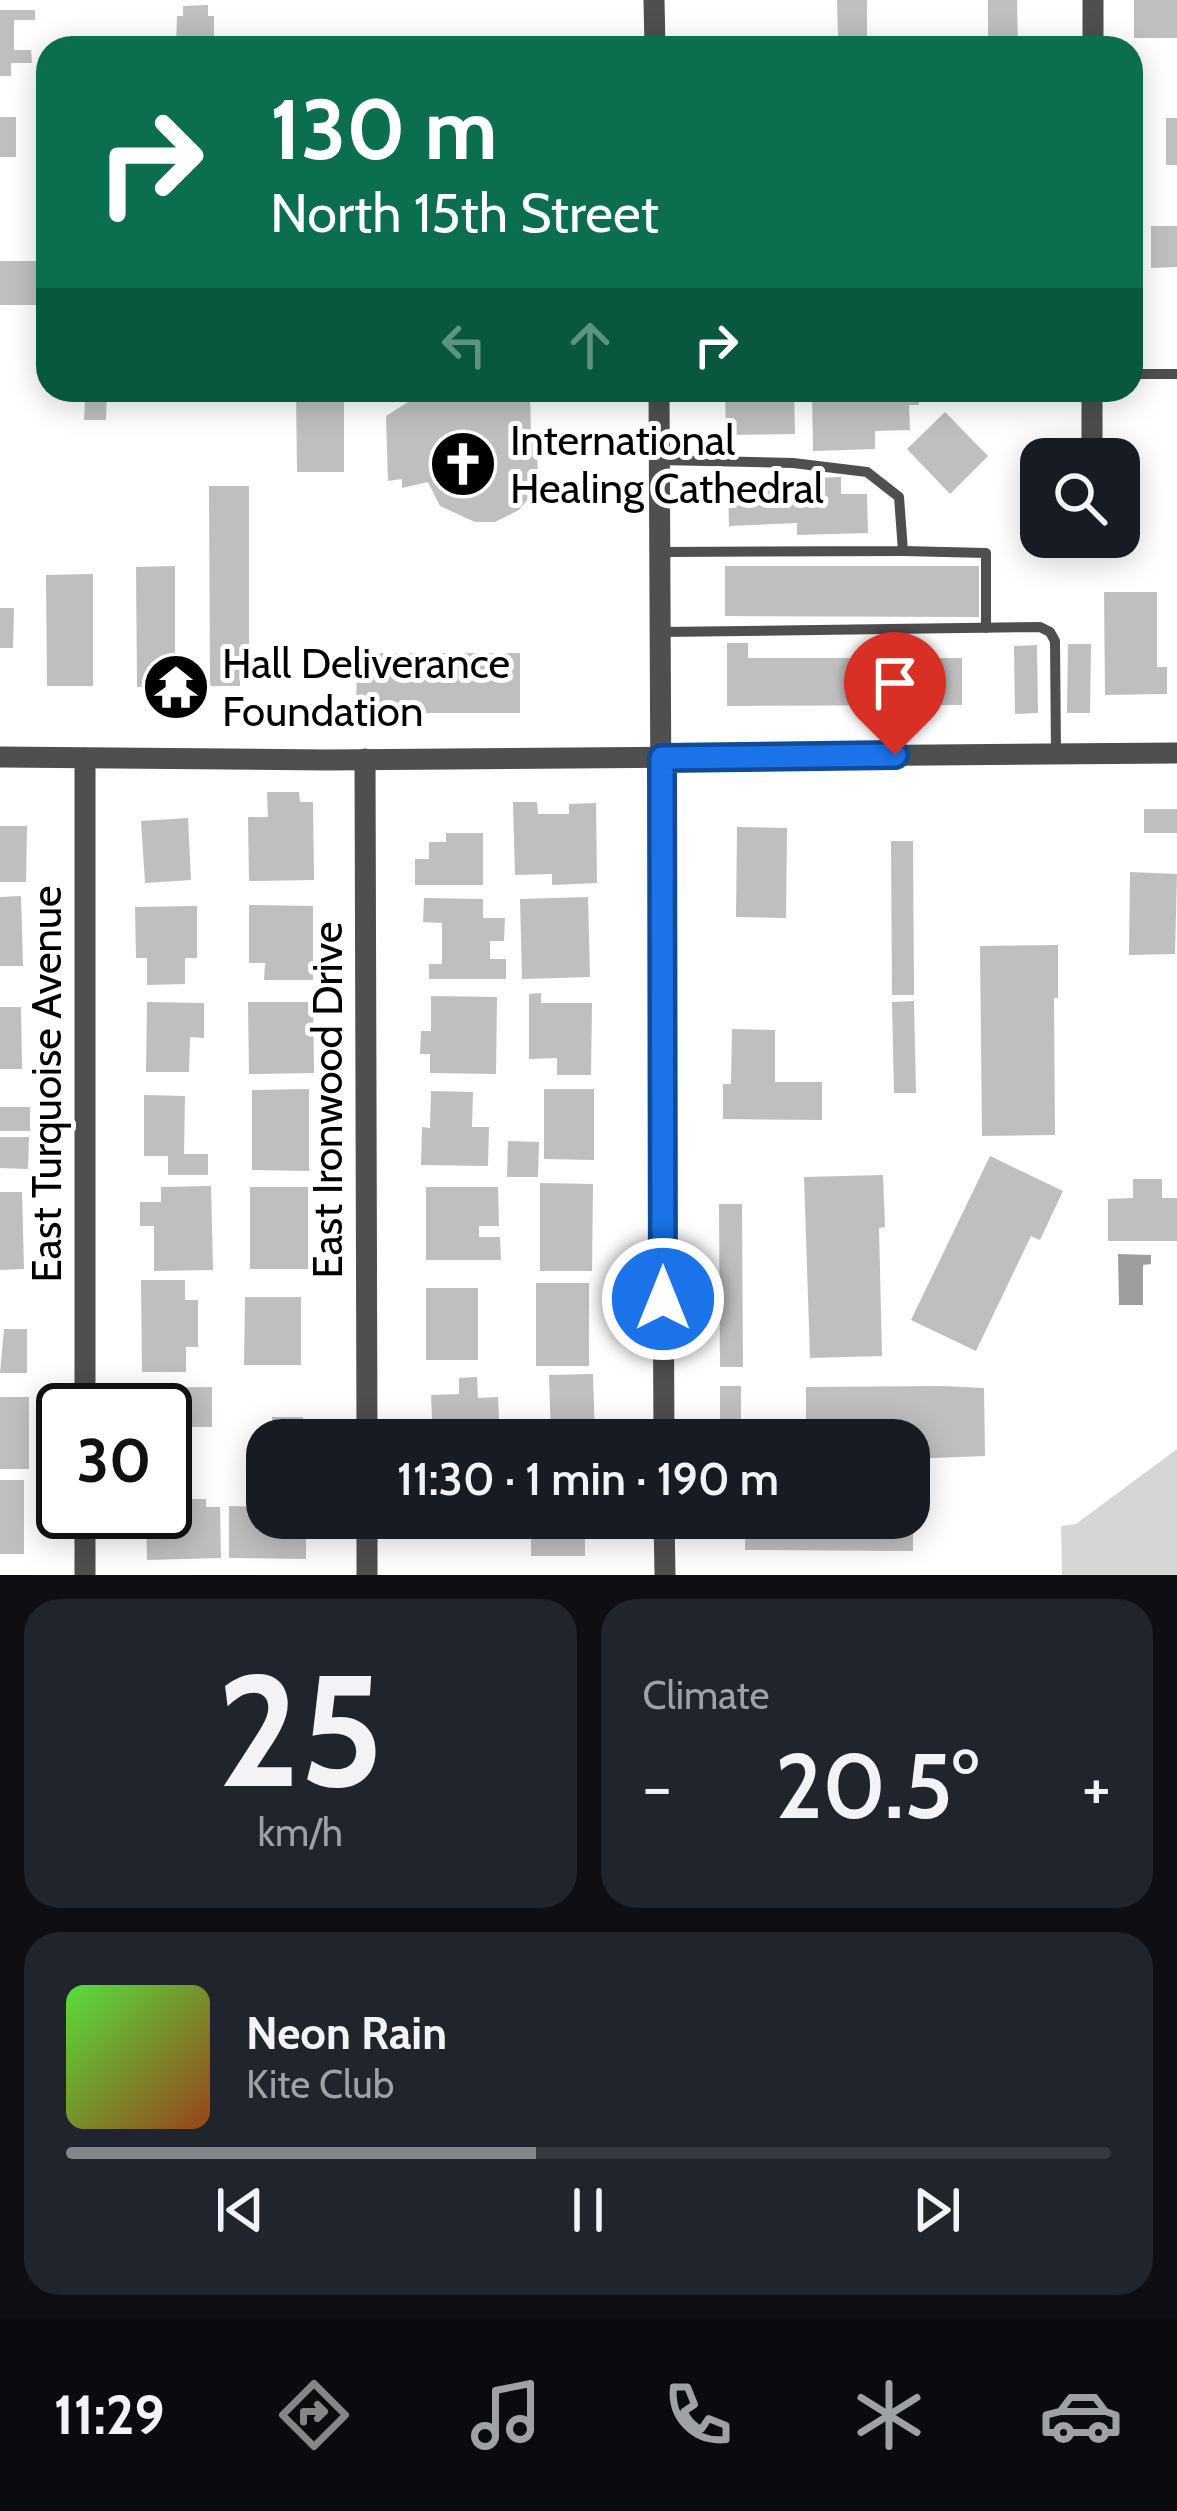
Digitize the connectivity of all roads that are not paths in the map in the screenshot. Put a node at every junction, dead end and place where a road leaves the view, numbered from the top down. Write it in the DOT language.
graph roads {
  1 [pos="654,0"];
  2 [pos="1093,0"];
  3 [pos="655,36"];
  4 [pos="1093,36"];
  5 [pos="1143,374"];
  6 [pos="1177,374"];
  7 [pos="659,402"];
  8 [pos="1092,402"];
  9 [pos="1092,438"];
  10 [pos="660,460"];
  11 [pos="903,551"];
  12 [pos="660,552"];
  13 [pos="986,628"];
  14 [pos="661,632"];
  15 [pos="1177,753"];
  16 [pos="1056,754"];
  17 [pos="0,758"];
  18 [pos="85,758"];
  19 [pos="662,758"];
  20 [pos="365,759"];
  21 [pos="85,1383"];
  22 [pos="367,1419"];
  23 [pos="664,1419"];
  24 [pos="85,1539"];
  25 [pos="367,1539"];
  26 [pos="664,1539"];
  27 [pos="85,1575"];
  28 [pos="367,1575"];
  29 [pos="664,1575"];
  1 -- 3 [label="street"];
  2 -- 4 [label="street"];
  5 -- 6 [label="lane"];
  7 -- 10 [label="street"];
  8 -- 9 [label="street"];
  10 -- 11 [label="lane"];
  10 -- 12 [label="street"];
  11 -- 12 [label="lane"];
  11 -- 13 [label="lane"];
  12 -- 14 [label="street"];
  13 -- 14 [label="lane"];
  13 -- 16 [label="lane"];
  14 -- 19 [label="street"];
  15 -- 16 [label="street"];
  16 -- 19 [label="street"];
  17 -- 18 [label="street"];
  18 -- 20 [label="street"];
  18 -- 21 [label="street, East Turquoise Avenue"];
  19 -- 20 [label="street"];
  19 -- 23 [label="street"];
  20 -- 22 [label="street, East Ironwood Drive"];
  24 -- 27 [label="street"];
  25 -- 28 [label="street"];
  26 -- 29 [label="street"];
}
